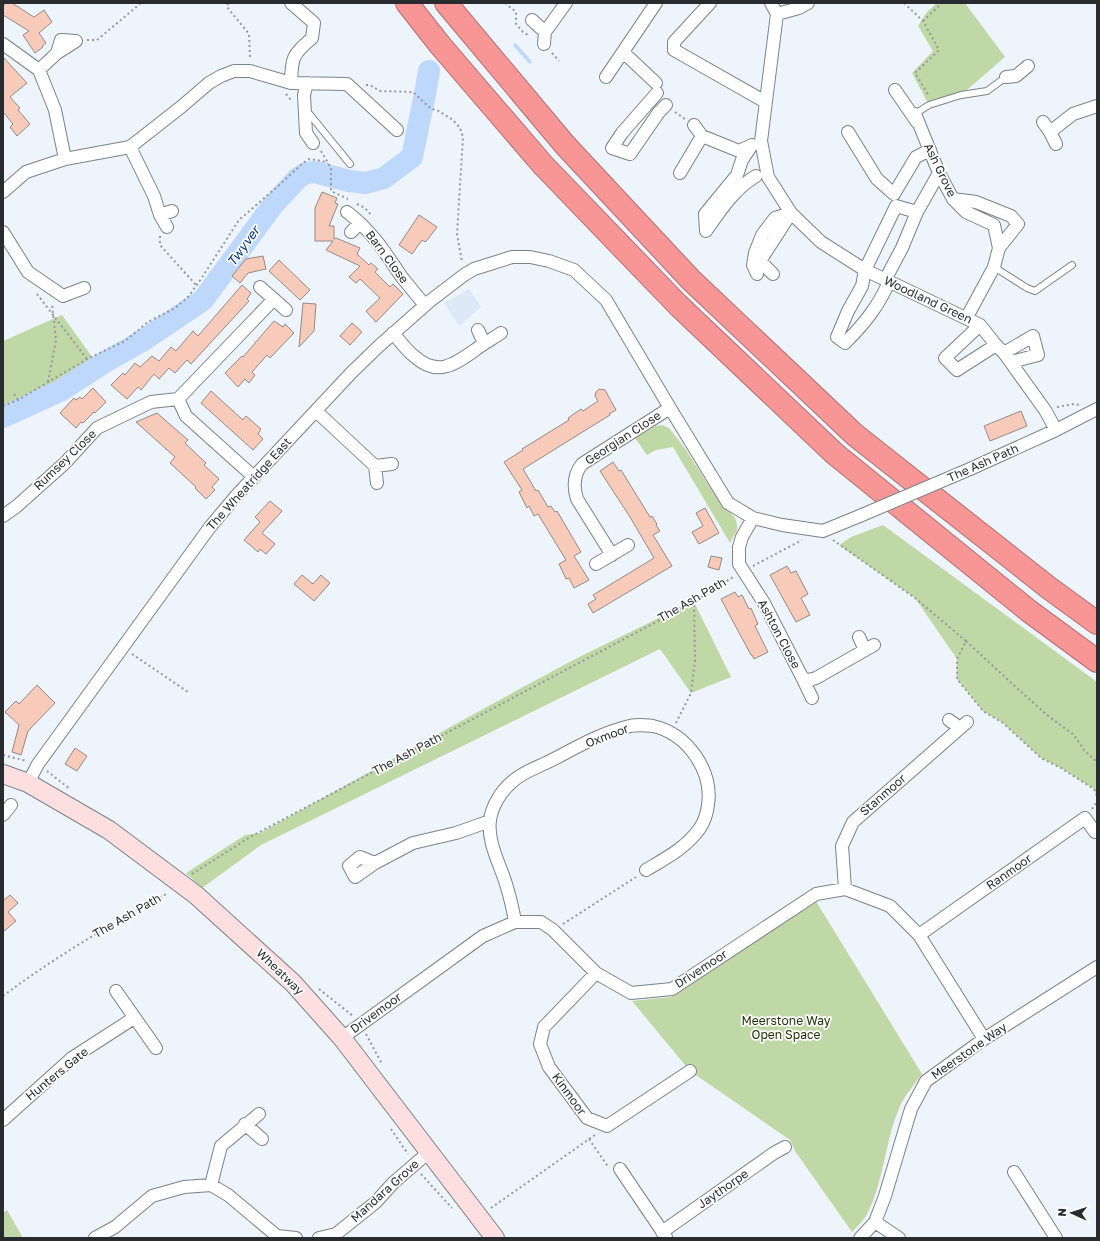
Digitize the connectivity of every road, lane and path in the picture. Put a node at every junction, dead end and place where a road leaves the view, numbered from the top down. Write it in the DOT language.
graph roads {
  1 [pos="141,3"];
  2 [pos="228,3"];
  3 [pos="291,3"];
  4 [pos="407,3"];
  5 [pos="446,3"];
  6 [pos="566,3"];
  7 [pos="656,3"];
  8 [pos="710,3"];
  9 [pos="772,3"];
  10 [pos="808,3"];
  11 [pos="904,3"];
  12 [pos="942,3"];
  13 [pos="776,14"];
  14 [pos="532,20"];
  15 [pos="923,21"];
  16 [pos="76,41"];
  17 [pos="3,44"];
  18 [pos="623,52"];
  19 [pos="1028,66"];
  20 [pos="39,70"];
  21 [pos="250,72"];
  22 [pos="606,77"];
  23 [pos="1006,77"];
  24 [pos="285,82"];
  25 [pos="307,83"];
  26 [pos="347,84"];
  27 [pos="895,90"];
  28 [pos="762,100"];
  29 [pos="935,103"];
  30 [pos="666,105"];
  31 [pos="1097,106"];
  32 [pos="304,108"];
  33 [pos="915,114"];
  34 [pos="694,125"];
  35 [pos="920,126"];
  36 [pos="397,130"];
  37 [pos="848,132"];
  38 [pos="702,136"];
  39 [pos="313,143"];
  40 [pos="756,143"];
  41 [pos="1056,144"];
  42 [pos="130,147"];
  43 [pos="930,150"];
  44 [pos="740,156"];
  45 [pos="65,160"];
  46 [pos="350,164"];
  47 [pos="680,173"];
  48 [pos="939,173"];
  49 [pos="762,177"];
  50 [pos="331,186"];
  51 [pos="3,192"];
  52 [pos="953,199"];
  53 [pos="172,211"];
  54 [pos="347,212"];
  55 [pos="917,212"];
  56 [pos="792,213"];
  57 [pos="160,215"];
  58 [pos="360,222"];
  59 [pos="167,227"];
  60 [pos="3,232"];
  61 [pos="351,232"];
  62 [pos="999,248"];
  63 [pos="1072,265"];
  64 [pos="994,267"];
  65 [pos="865,270"];
  66 [pos="757,274"];
  67 [pos="773,274"];
  68 [pos="464,275"];
  69 [pos="887,281"];
  70 [pos="196,285"];
  71 [pos="260,287"];
  72 [pos="84,288"];
  73 [pos="55,291"];
  74 [pos="37,294"];
  75 [pos="274,299"];
  76 [pos="425,306"];
  77 [pos="286,310"];
  78 [pos="52,313"];
  79 [pos="966,317"];
  80 [pos="980,324"];
  81 [pos="478,330"];
  82 [pos="394,333"];
  83 [pos="501,333"];
  84 [pos="484,343"];
  85 [pos="1004,353"];
  86 [pos="87,359"];
  87 [pos="48,382"];
  88 [pos="14,394"];
  89 [pos="178,399"];
  90 [pos="18,400"];
  91 [pos="1082,405"];
  92 [pos="3,406"];
  93 [pos="670,408"];
  94 [pos="1097,408"];
  95 [pos="1045,410"];
  96 [pos="316,411"];
  97 [pos="1056,430"];
  98 [pos="392,464"];
  99 [pos="375,466"];
  100 [pos="254,477"];
  101 [pos="377,483"];
  102 [pos="3,516"];
  103 [pos="753,518"];
  104 [pos="823,531"];
  105 [pos="628,545"];
  106 [pos="612,554"];
  107 [pos="596,564"];
  108 [pos="743,571"];
  109 [pos="694,602"];
  110 [pos="1097,623"];
  111 [pos="859,636"];
  112 [pos="966,641"];
  113 [pos="123,648"];
  114 [pos="1097,661"];
  115 [pos="802,679"];
  116 [pos="188,692"];
  117 [pos="812,698"];
  118 [pos="949,720"];
  119 [pos="676,723"];
  120 [pos="3,754"];
  121 [pos="1097,762"];
  122 [pos="38,764"];
  123 [pos="3,774"];
  124 [pos="28,783"];
  125 [pos="1097,796"];
  126 [pos="11,805"];
  127 [pos="3,816"];
  128 [pos="490,820"];
  129 [pos="1095,832"];
  130 [pos="375,863"];
  131 [pos="646,870"];
  132 [pos="182,883"];
  133 [pos="845,889"];
  134 [pos="515,922"];
  135 [pos="553,930"];
  136 [pos="918,935"];
  137 [pos="1097,967"];
  138 [pos="596,973"];
  139 [pos="116,991"];
  140 [pos="3,996"];
  141 [pos="134,1018"];
  142 [pos="342,1038"];
  143 [pos="984,1039"];
  144 [pos="156,1048"];
  145 [pos="690,1071"];
  146 [pos="259,1114"];
  147 [pos="3,1120"];
  148 [pos="245,1124"];
  149 [pos="607,1126"];
  150 [pos="391,1129"];
  151 [pos="262,1139"];
  152 [pos="589,1140"];
  153 [pos="785,1147"];
  154 [pos="429,1152"];
  155 [pos="414,1165"];
  156 [pos="1014,1172"];
  157 [pos="627,1173"];
  158 [pos="211,1186"];
  159 [pos="457,1213"];
  160 [pos="478,1216"];
  161 [pos="875,1222"];
  162 [pos="664,1235"];
  163 [pos="277,1237"];
  164 [pos="94,1238"];
  165 [pos="296,1238"];
  166 [pos="319,1238"];
  167 [pos="495,1238"];
  168 [pos="860,1238"];
  169 [pos="899,1238"];
  170 [pos="1056,1238"];
  1 -- 16 [label="path"];
  2 -- 21 [label="path"];
  3 -- 24 [label="street"];
  4 -- 114 [label="highway"];
  5 -- 110 [label="highway"];
  6 -- 14 [label="street"];
  7 -- 18 [label="street"];
  8 -- 28 [label="street"];
  9 -- 13 [label="street, Woodland Green"];
  10 -- 13 [label="street"];
  11 -- 15 [label="path"];
  12 -- 15 [label="path"];
  13 -- 40 [label="street, Woodland Green"];
  15 -- 29 [label="path"];
  16 -- 20 [label="street"];
  17 -- 20 [label="street"];
  18 -- 22 [label="street"];
  18 -- 30 [label="street"];
  19 -- 23 [label="street"];
  20 -- 45 [label="street"];
  21 -- 24 [label="street"];
  21 -- 42 [label="street"];
  23 -- 29 [label="lane"];
  24 -- 25 [label="street"];
  24 -- 32 [label="path"];
  25 -- 26 [label="street"];
  25 -- 32 [label="street"];
  26 -- 36 [label="street"];
  26 -- 68 [label="path"];
  27 -- 35 [label="street"];
  29 -- 33 [label="lane"];
  31 -- 41 [label="street"];
  32 -- 39 [label="street"];
  32 -- 46 [label="lane"];
  33 -- 35 [label="street, Ash Grove"];
  34 -- 38 [label="street"];
  35 -- 43 [label="street, Ash Grove"];
  37 -- 43 [label="street"];
  38 -- 44 [label="street"];
  38 -- 47 [label="street"];
  40 -- 44 [label="street"];
  40 -- 49 [label="street, Woodland Green"];
  42 -- 45 [label="street"];
  42 -- 57 [label="street"];
  43 -- 48 [label="street, Ash Grove"];
  44 -- 49 [label="street"];
  44 -- 49 [label="street"];
  45 -- 51 [label="street"];
  48 -- 52 [label="street, Ash Grove"];
  48 -- 55 [label="street"];
  49 -- 56 [label="street, Woodland Green"];
  50 -- 70 [label="path"];
  52 -- 62 [label="street, Ash Grove"];
  52 -- 62 [label="street"];
  53 -- 57 [label="street"];
  54 -- 58 [label="street, Barn Close"];
  55 -- 65 [label="street"];
  55 -- 69 [label="street"];
  56 -- 65 [label="street, Woodland Green"];
  56 -- 66 [label="street"];
  56 -- 67 [label="street"];
  57 -- 59 [label="street"];
  57 -- 70 [label="path"];
  58 -- 61 [label="street"];
  58 -- 76 [label="street, Barn Close"];
  60 -- 73 [label="street"];
  62 -- 64 [label="street, Ash Grove"];
  63 -- 64 [label="lane"];
  64 -- 79 [label="street, Ash Grove"];
  65 -- 69 [label="street, Woodland Green"];
  65 -- 69 [label="street"];
  68 -- 76 [label="street, The Wheatridge East"];
  68 -- 93 [label="street"];
  69 -- 79 [label="street, Woodland Green"];
  70 -- 86 [label="path"];
  71 -- 75 [label="street"];
  72 -- 73 [label="street"];
  73 -- 78 [label="path"];
  74 -- 78 [label="path"];
  75 -- 77 [label="street"];
  75 -- 89 [label="street"];
  76 -- 82 [label="street, The Wheatridge East"];
  78 -- 86 [label="path"];
  78 -- 87 [label="path"];
  79 -- 80 [label="street, Woodland Green"];
  80 -- 85 [label="street, Woodland Green"];
  80 -- 85 [label="street"];
  81 -- 84 [label="street"];
  82 -- 84 [label="street"];
  82 -- 96 [label="street, The Wheatridge East"];
  83 -- 84 [label="street"];
  85 -- 95 [label="street, Woodland Green"];
  86 -- 87 [label="path"];
  87 -- 90 [label="path"];
  88 -- 90 [label="path"];
  89 -- 100 [label="street"];
  89 -- 102 [label="street, Rumsey Close"];
  90 -- 92 [label="path"];
  91 -- 95 [label="path"];
  93 -- 103 [label="street"];
  93 -- 106 [label="street, Georgian Close"];
  94 -- 97 [label="street, The Ash Path"];
  95 -- 97 [label="street, Woodland Green"];
  96 -- 99 [label="street"];
  96 -- 100 [label="street, The Wheatridge East"];
  97 -- 104 [label="street, The Ash Path, bridge"];
  98 -- 99 [label="street"];
  99 -- 101 [label="street"];
  100 -- 113 [label="street, The Wheatridge East"];
  103 -- 104 [label="street"];
  103 -- 108 [label="street, Ashton Close"];
  104 -- 108 [label="path, The Ash Path"];
  104 -- 112 [label="path"];
  105 -- 106 [label="street"];
  106 -- 107 [label="street"];
  108 -- 109 [label="path, The Ash Path"];
  108 -- 115 [label="street, Ashton Close"];
  109 -- 119 [label="path"];
  109 -- 132 [label="path, The Ash Path"];
  111 -- 115 [label="street, Ashton Close"];
  112 -- 121 [label="path"];
  112 -- 125 [label="path"];
  113 -- 116 [label="path"];
  113 -- 122 [label="street, The Wheatridge East"];
  115 -- 117 [label="street"];
  118 -- 133 [label="street, Stanmoor"];
  120 -- 122 [label="path"];
  122 -- 124 [label="street, The Wheatridge East"];
  123 -- 124 [label="street, Wheatway"];
  124 -- 132 [label="street, Wheatway"];
  126 -- 127 [label="street"];
  128 -- 130 [label="street"];
  128 -- 131 [label="street, Oxmoor"];
  128 -- 134 [label="street, Oxmoor"];
  129 -- 136 [label="street, Ranmoor"];
  131 -- 135 [label="path"];
  132 -- 140 [label="path, The Ash Path"];
  132 -- 142 [label="street, Wheatway"];
  133 -- 136 [label="street"];
  133 -- 138 [label="street, Drivemoor"];
  134 -- 135 [label="street, Drivemoor"];
  134 -- 142 [label="street, Drivemoor"];
  135 -- 138 [label="street, Drivemoor"];
  136 -- 143 [label="street"];
  137 -- 143 [label="street, Meerstone Way"];
  138 -- 149 [label="street, Kinmoor"];
  139 -- 141 [label="street"];
  141 -- 144 [label="street"];
  141 -- 147 [label="street, Hunters Gate"];
  142 -- 154 [label="street, Wheatway"];
  143 -- 161 [label="street, Meerstone Way"];
  145 -- 149 [label="street"];
  146 -- 148 [label="street"];
  148 -- 151 [label="street"];
  148 -- 158 [label="street"];
  149 -- 152 [label="path"];
  150 -- 155 [label="path"];
  152 -- 157 [label="path"];
  152 -- 160 [label="path"];
  153 -- 162 [label="street, Jaythorpe"];
  154 -- 155 [label="street, Mandara Grove"];
  154 -- 160 [label="street, Wheatway"];
  155 -- 159 [label="path"];
  155 -- 166 [label="street, Mandara Grove"];
  156 -- 170 [label="street"];
  157 -- 162 [label="street, Jaythorpe"];
  158 -- 163 [label="street"];
  158 -- 164 [label="street"];
  160 -- 167 [label="street, Wheatway"];
  161 -- 168 [label="street, Meerstone Way"];
  161 -- 169 [label="street"];
  163 -- 165 [label="street"];
}
